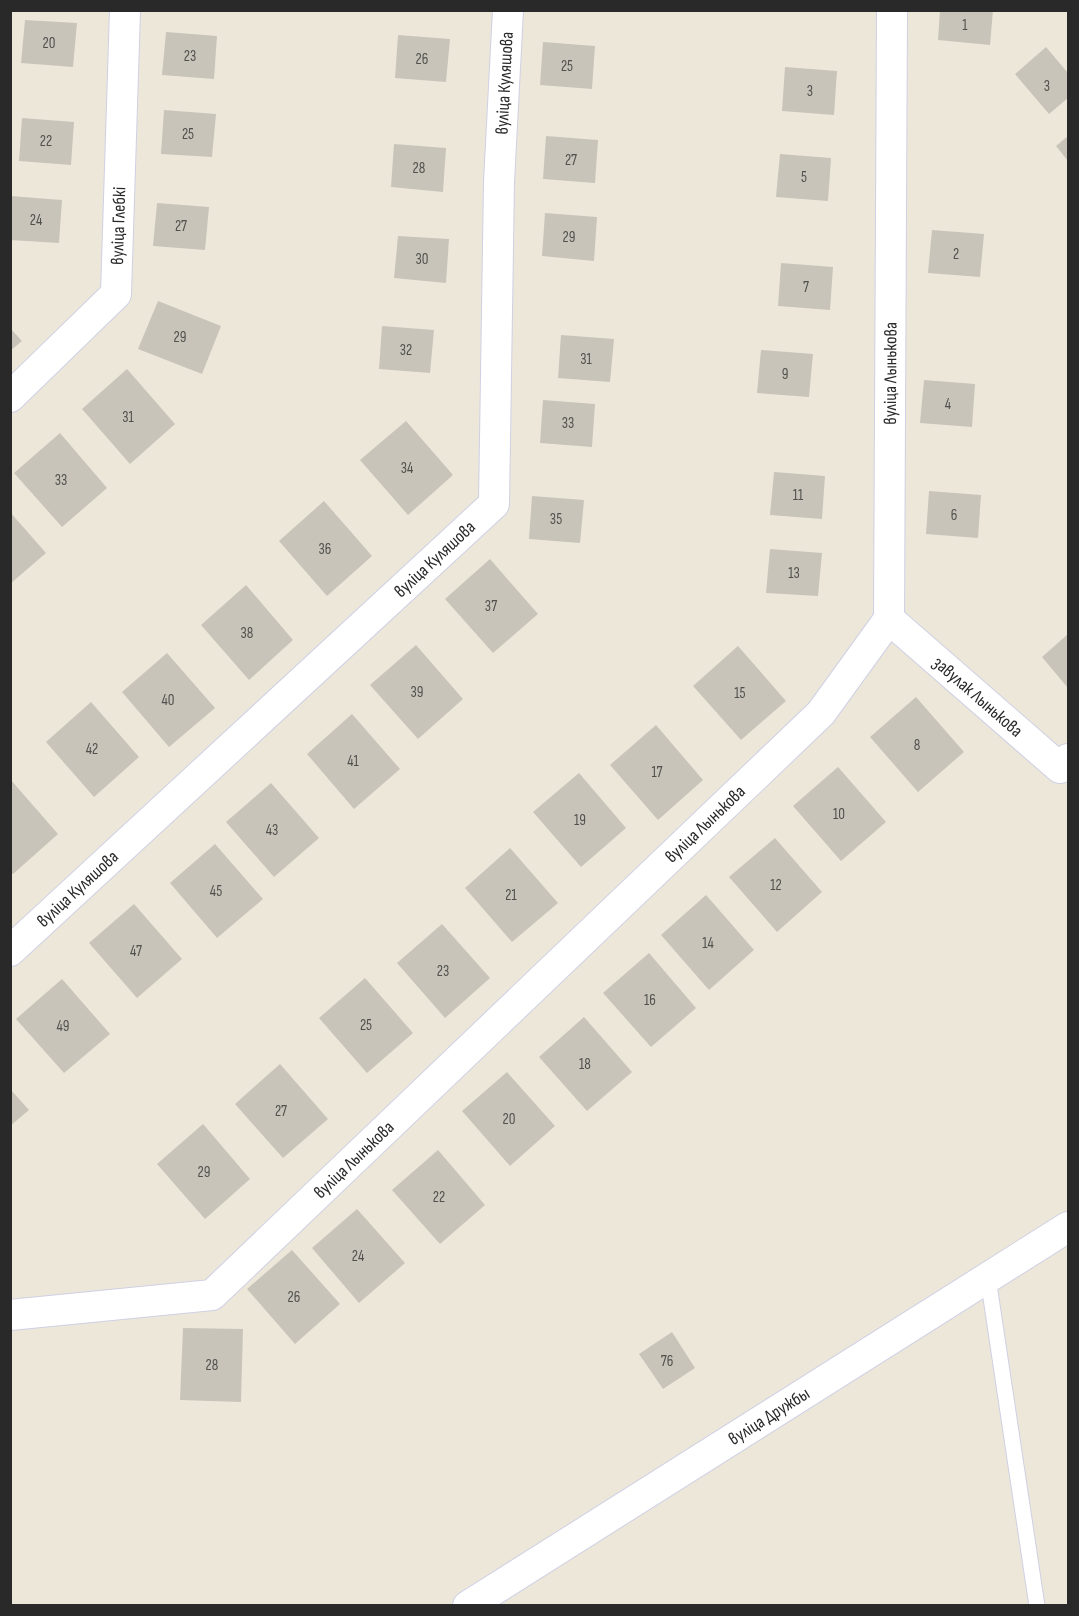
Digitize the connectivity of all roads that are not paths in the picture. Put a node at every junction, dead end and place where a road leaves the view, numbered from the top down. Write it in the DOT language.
graph roads {
  1 [pos="125,10"];
  2 [pos="508,10"];
  3 [pos="892,10"];
  4 [pos="10,397"];
  5 [pos="889,619"];
  6 [pos="1068,759"];
  7 [pos="10,951"];
  8 [pos="1068,1227"];
  9 [pos="988,1278"];
  10 [pos="10,1315"];
  11 [pos="468,1605"];
  12 [pos="1037,1605"];
  1 -- 4 [label="street, вуліца Глебкі"];
  2 -- 7 [label="street, вуліца Куляшова"];
  3 -- 5 [label="street, вуліца Лынькова"];
  5 -- 6 [label="street, завулак Лынькова"];
  5 -- 10 [label="street, вуліца Лынькова"];
  8 -- 9 [label="street, вуліца Дружбы"];
  9 -- 11 [label="street, вуліца Дружбы"];
  9 -- 12 [label="lane"];
}
